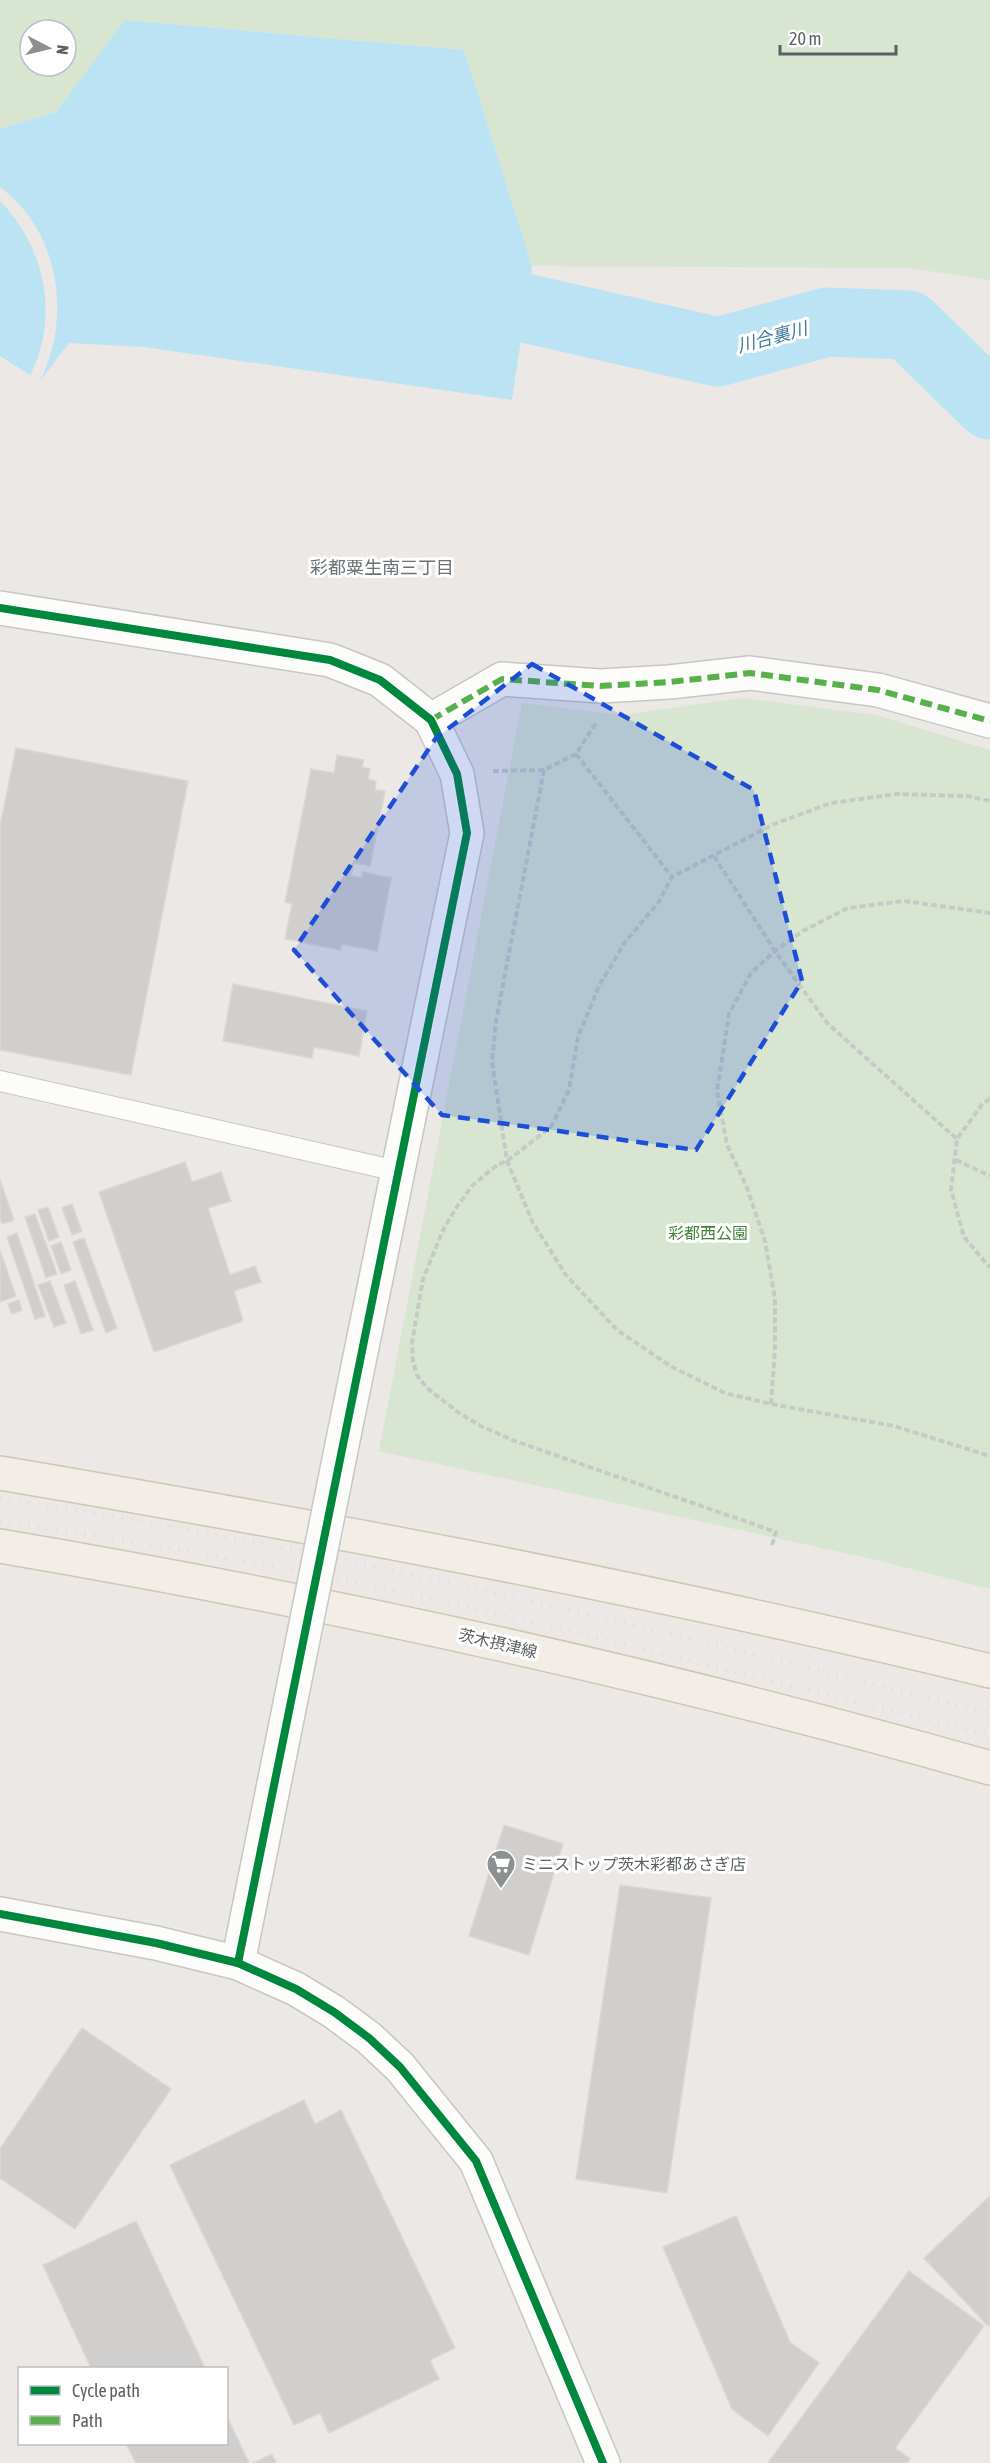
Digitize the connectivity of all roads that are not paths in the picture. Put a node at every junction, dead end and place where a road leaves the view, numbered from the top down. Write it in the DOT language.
graph roads {
  1 [pos="0,608"];
  2 [pos="431,720"];
  3 [pos="990,721"];
  4 [pos="0,1081"];
  5 [pos="397,1171"];
  6 [pos="0,1473"];
  7 [pos="0,1546"];
  8 [pos="990,1671"];
  9 [pos="990,1767"];
  10 [pos="0,1914"];
  11 [pos="238,1963"];
  12 [pos="603,2463"];
  1 -- 2 [label="street"];
  2 -- 3 [label="street"];
  2 -- 5 [label="street"];
  4 -- 5 [label="lane"];
  5 -- 11 [label="street, bridge"];
  6 -- 8 [label="main road"];
  7 -- 9 [label="main road, 茨木摂津線"];
  10 -- 11 [label="street"];
  11 -- 12 [label="street"];
}
